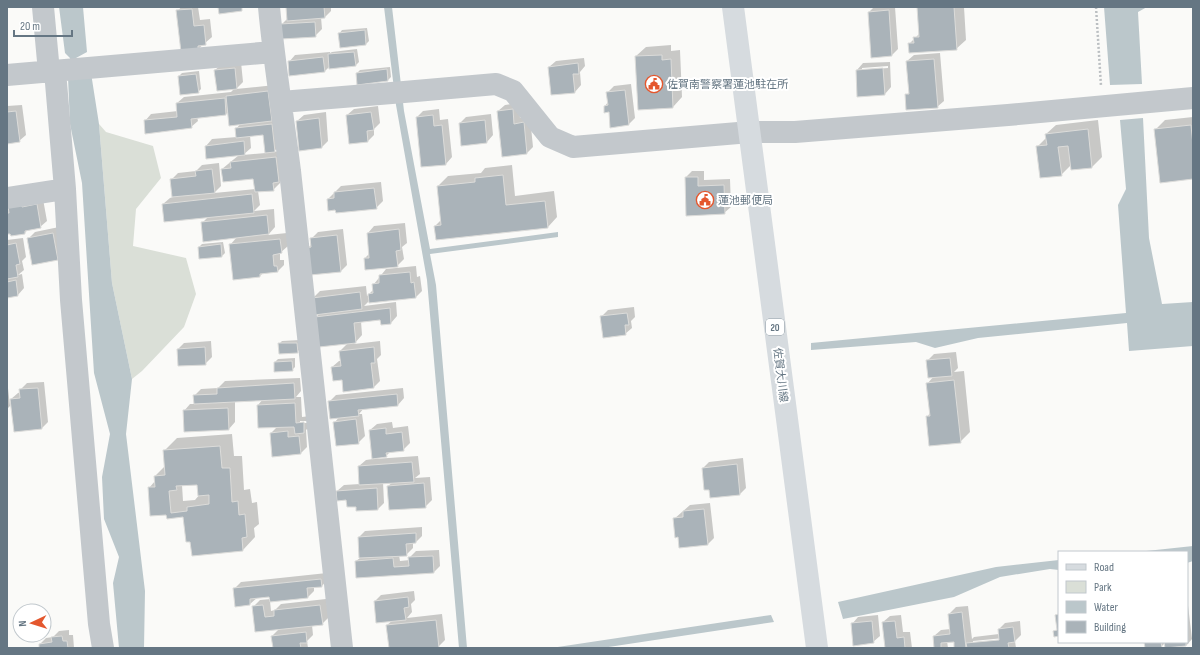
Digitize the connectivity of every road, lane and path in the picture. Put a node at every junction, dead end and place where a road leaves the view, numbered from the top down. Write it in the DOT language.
graph roads {
  1 [pos="43,7"];
  2 [pos="269,7"];
  3 [pos="733,7"];
  4 [pos="1096,7"];
  5 [pos="274,52"];
  6 [pos="63,70"];
  7 [pos="7,75"];
  8 [pos="1193,98"];
  9 [pos="281,102"];
  10 [pos="1103,106"];
  11 [pos="750,132"];
  12 [pos="65,189"];
  13 [pos="7,198"];
  14 [pos="103,648"];
  15 [pos="342,648"];
  16 [pos="817,648"];
  1 -- 6 [label="street"];
  2 -- 5 [label="street"];
  3 -- 11 [label="main road, 佐賀大川線 / 20"];
  4 -- 10 [label="path"];
  5 -- 6 [label="street"];
  5 -- 9 [label="street"];
  6 -- 7 [label="street"];
  6 -- 12 [label="street"];
  8 -- 10 [label="street"];
  9 -- 11 [label="street"];
  9 -- 15 [label="street"];
  10 -- 11 [label="street"];
  11 -- 16 [label="main road, 佐賀大川線 / 20"];
  12 -- 13 [label="street"];
  12 -- 14 [label="street"];
}
